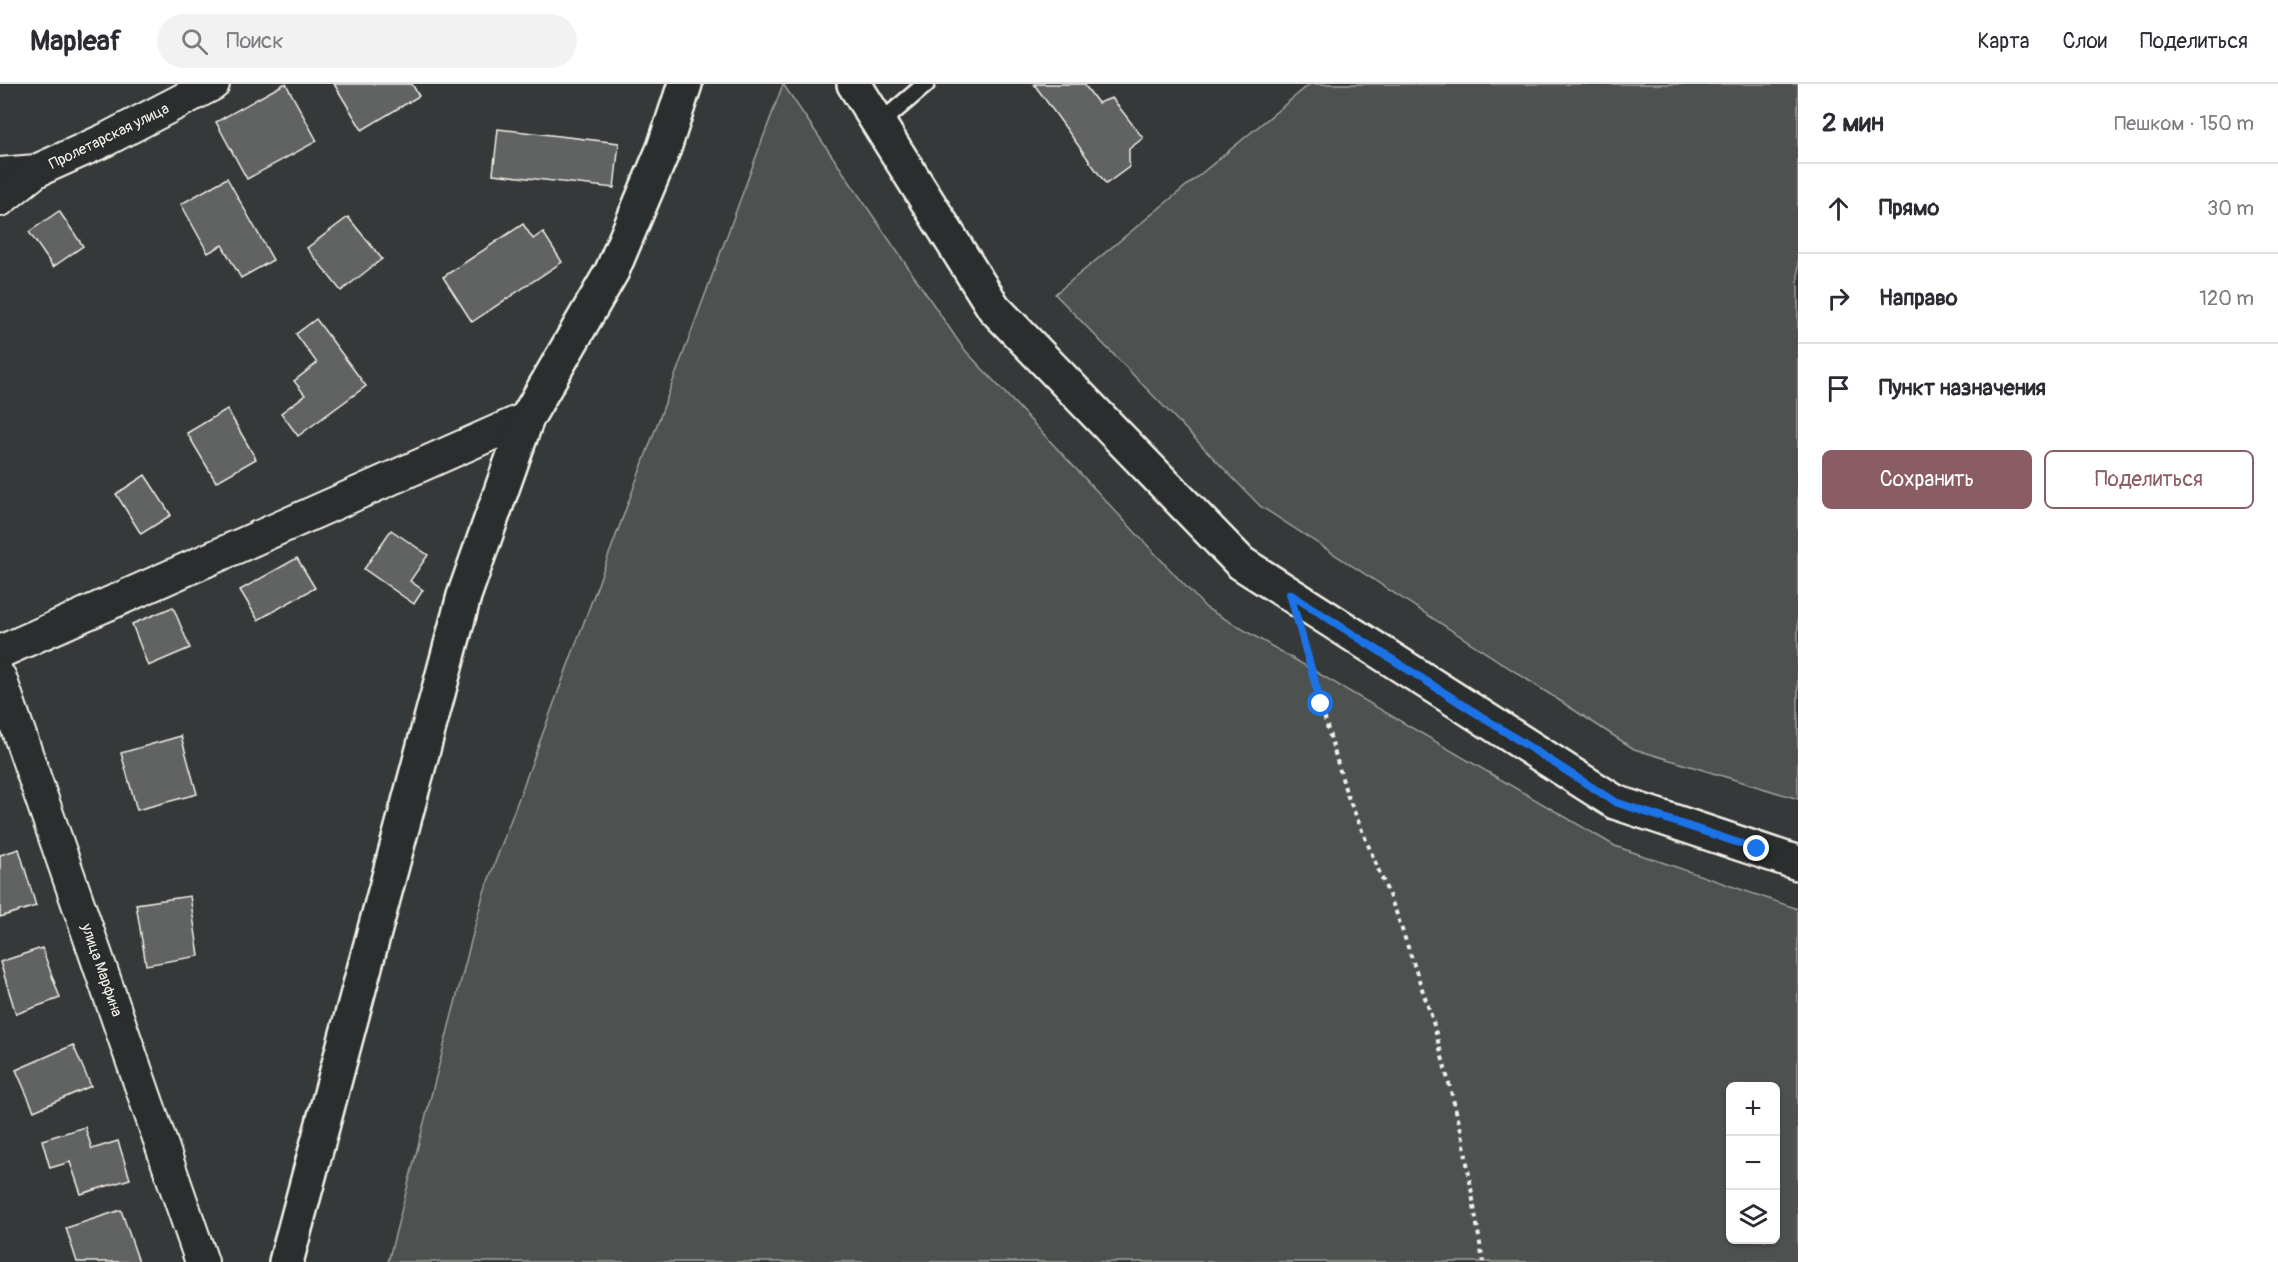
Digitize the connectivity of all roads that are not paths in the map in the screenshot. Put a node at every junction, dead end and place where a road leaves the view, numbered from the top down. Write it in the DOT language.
graph roads {
  1 [pos="213,84"];
  2 [pos="685,84"];
  3 [pos="854,84"];
  4 [pos="926,84"];
  5 [pos="879,124"];
  6 [pos="36,171"];
  7 [pos="0,174"];
  8 [pos="0,200"];
  9 [pos="527,418"];
  10 [pos="0,652"];
  11 [pos="0,678"];
  12 [pos="1798,863"];
  13 [pos="202,1262"];
  14 [pos="286,1262"];
  1 -- 6 [label="street, Пролетарская улица"];
  2 -- 9 [label="main road"];
  3 -- 5 [label="main road"];
  4 -- 5 [label="lane"];
  5 -- 12 [label="main road"];
  6 -- 7 [label="street, Пролетарская улица"];
  6 -- 8 [label="street"];
  9 -- 10 [label="street"];
  9 -- 14 [label="main road"];
  11 -- 13 [label="street, улица Марфина"];
}
